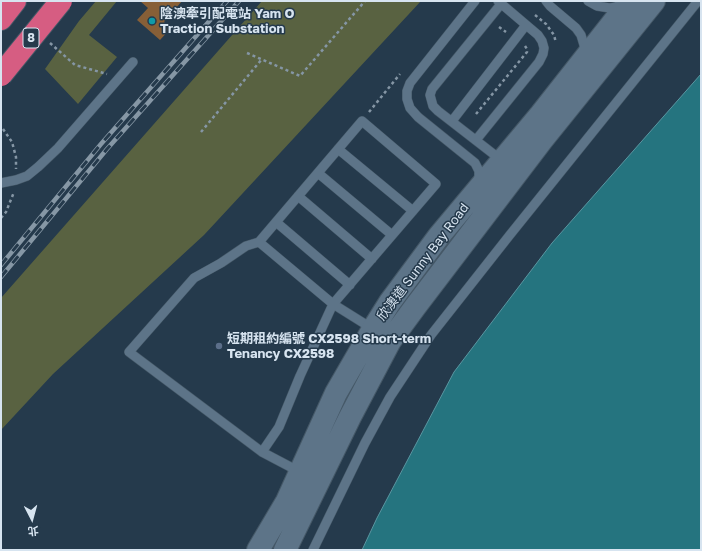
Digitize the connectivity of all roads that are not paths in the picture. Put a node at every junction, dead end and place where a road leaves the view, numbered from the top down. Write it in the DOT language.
graph roads {
  1 [pos="15,1"];
  2 [pos="61,1"];
  3 [pos="475,1"];
  4 [pos="546,1"];
  5 [pos="588,1"];
  6 [pos="654,1"];
  7 [pos="698,1"];
  8 [pos="500,2"];
  9 [pos="629,2"];
  10 [pos="1,19"];
  11 [pos="526,25"];
  12 [pos="586,58"];
  13 [pos="133,62"];
  14 [pos="1,75"];
  15 [pos="452,121"];
  16 [pos="476,140"];
  17 [pos="338,149"];
  18 [pos="501,161"];
  19 [pos="318,173"];
  20 [pos="1,183"];
  21 [pos="476,191"];
  22 [pos="298,196"];
  23 [pos="412,211"];
  24 [pos="276,222"];
  25 [pos="392,235"];
  26 [pos="259,242"];
  27 [pos="372,259"];
  28 [pos="350,285"];
  29 [pos="333,304"];
  30 [pos="373,329"];
  31 [pos="390,341"];
  32 [pos="262,452"];
  33 [pos="300,472"];
  34 [pos="258,550"];
  35 [pos="285,550"];
  36 [pos="313,550"];
  1 -- 10 [label="highway"];
  2 -- 14 [label="highway, 8, bridge"];
  3 -- 21 [label="lane"];
  4 -- 12 [label="lane"];
  5 -- 9 [label="lane"];
  6 -- 31 [label="main road, 欣澳道 Sunny Bay Road"];
  7 -- 36 [label="lane"];
  8 -- 11 [label="lane"];
  8 -- 15 [label="lane"];
  9 -- 12 [label="main road, 欣澳道 Sunny Bay Road"];
  11 -- 15 [label="lane"];
  11 -- 16 [label="lane"];
  12 -- 18 [label="main road, 欣澳道 Sunny Bay Road"];
  13 -- 20 [label="lane"];
  15 -- 16 [label="lane"];
  16 -- 18 [label="lane"];
  17 -- 19 [label="lane"];
  17 -- 23 [label="lane"];
  17 -- 23 [label="lane"];
  18 -- 21 [label="main road, 欣澳道 Sunny Bay Road"];
  19 -- 22 [label="lane"];
  19 -- 25 [label="lane"];
  21 -- 30 [label="main road, 欣澳道 Sunny Bay Road"];
  22 -- 24 [label="lane"];
  22 -- 27 [label="lane"];
  23 -- 25 [label="lane"];
  24 -- 26 [label="lane"];
  24 -- 28 [label="lane"];
  25 -- 27 [label="lane"];
  26 -- 29 [label="lane"];
  26 -- 32 [label="lane"];
  27 -- 28 [label="lane"];
  28 -- 29 [label="lane"];
  29 -- 30 [label="lane"];
  29 -- 32 [label="lane"];
  30 -- 31 [label="main road"];
  30 -- 33 [label="main road, 欣澳道 Sunny Bay Road"];
  31 -- 35 [label="main road, 欣澳道 Sunny Bay Road"];
  32 -- 33 [label="lane"];
  33 -- 34 [label="main road, 欣澳道 Sunny Bay Road"];
}
